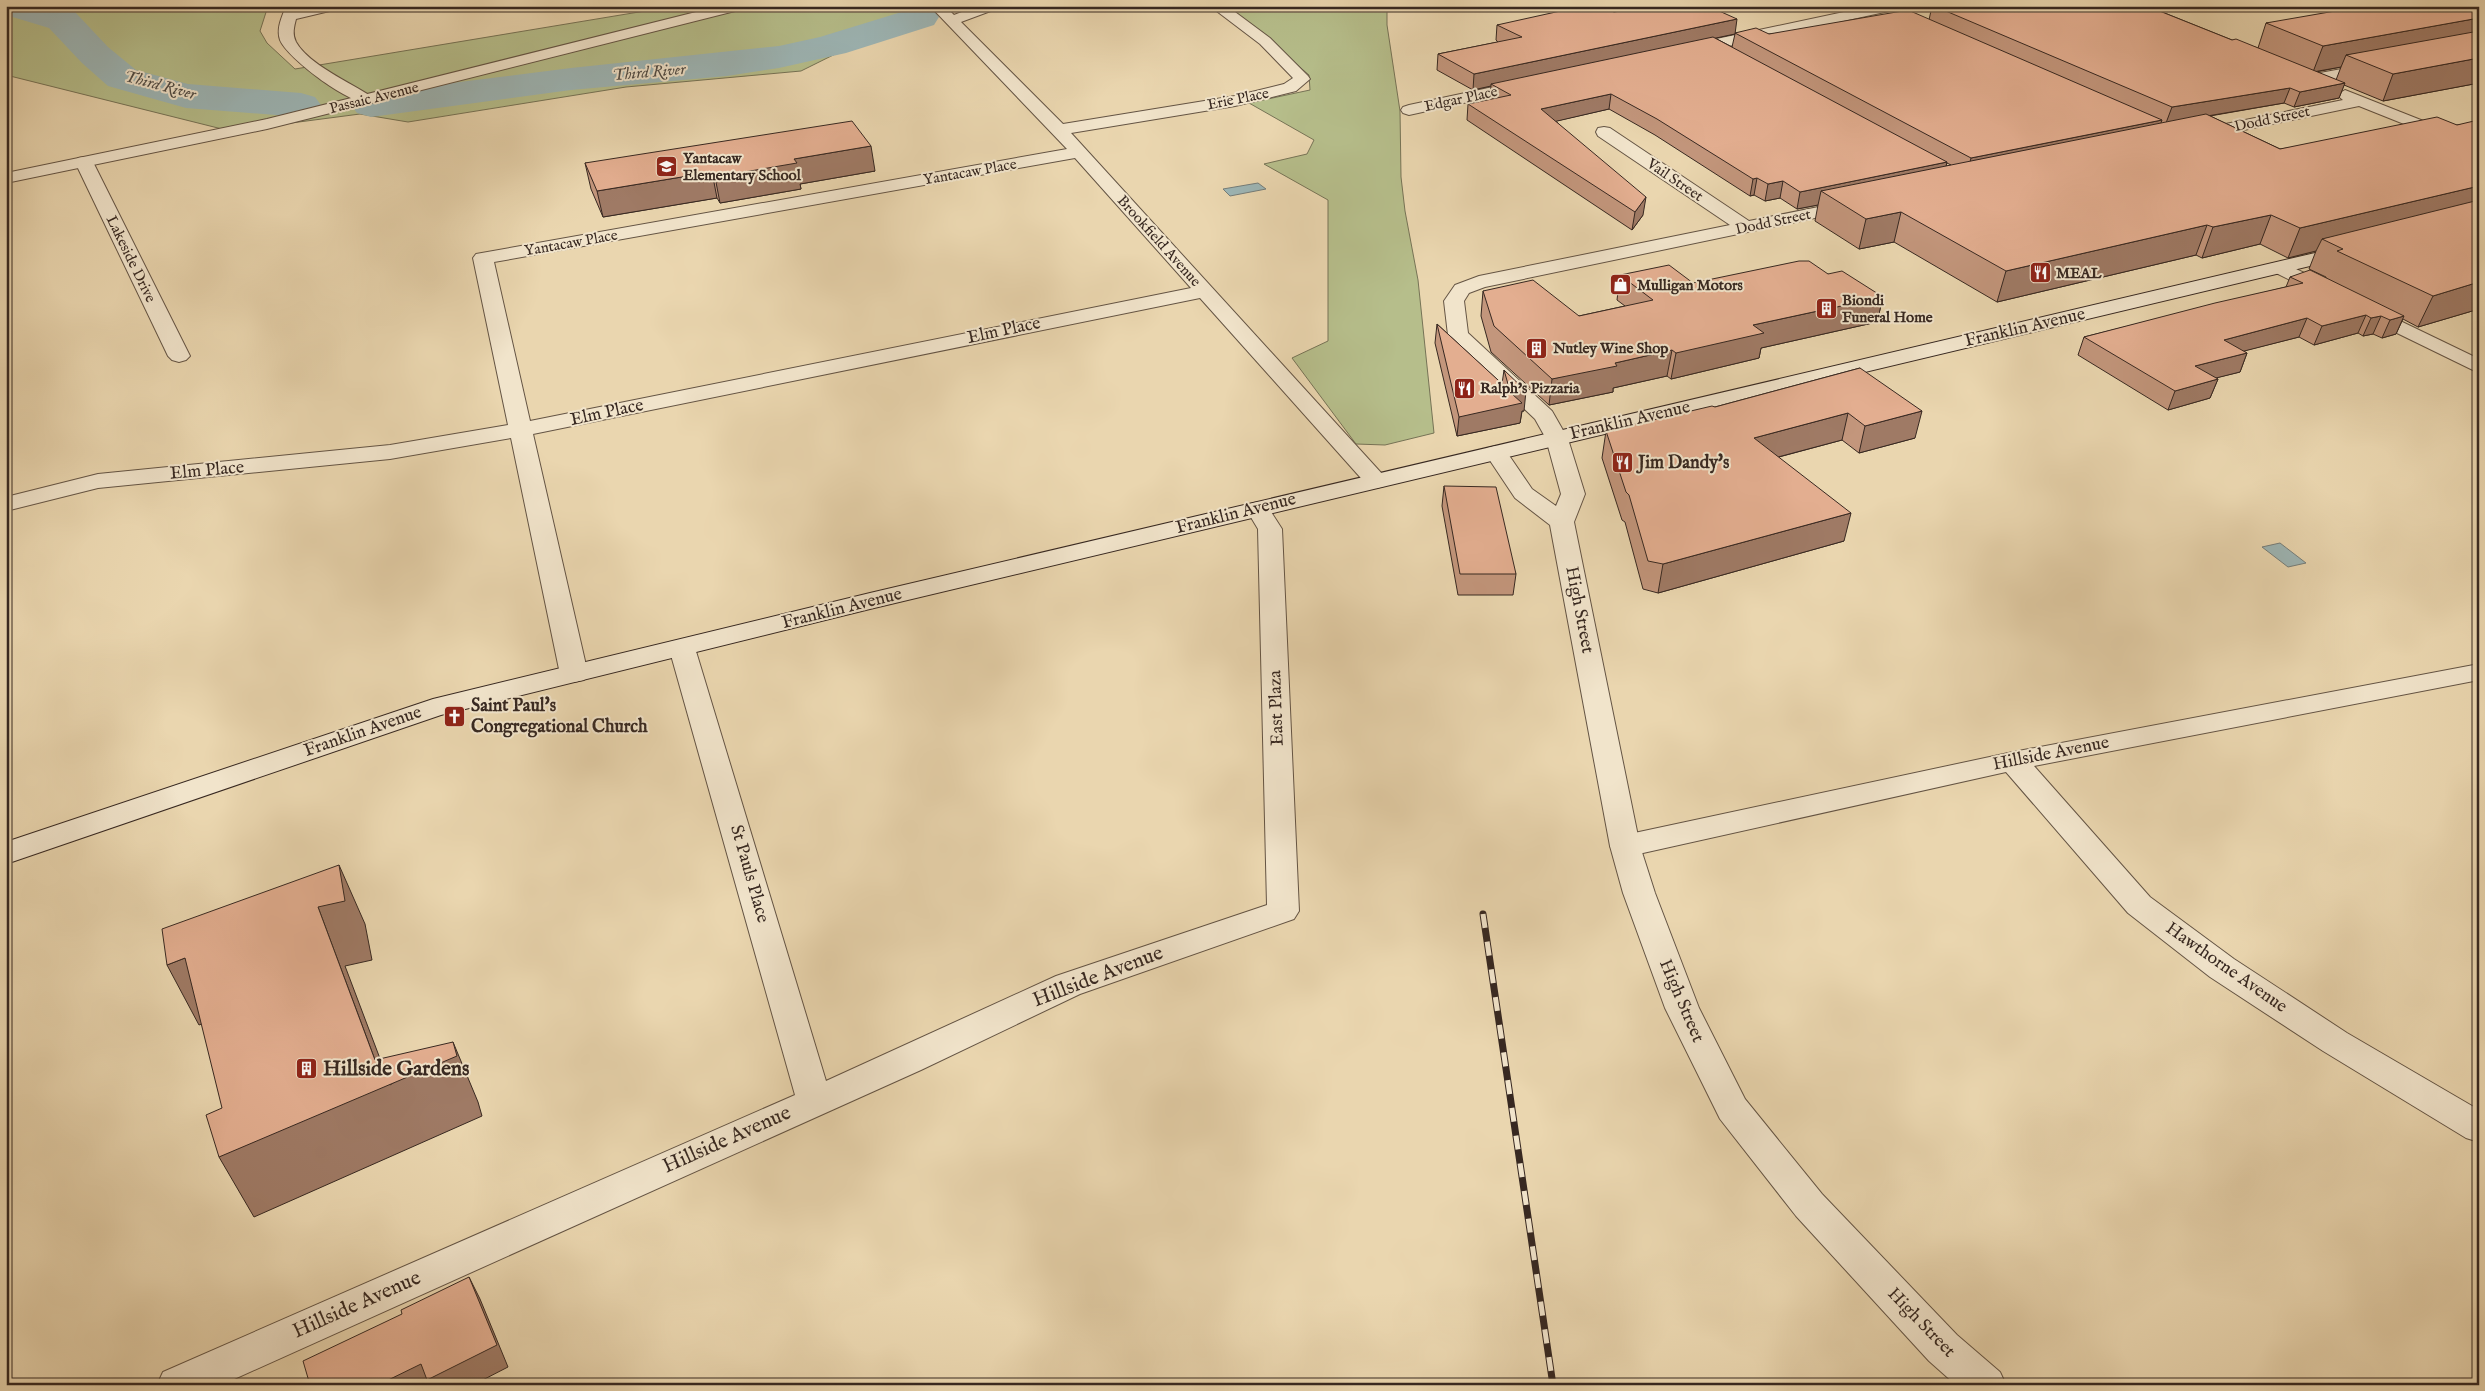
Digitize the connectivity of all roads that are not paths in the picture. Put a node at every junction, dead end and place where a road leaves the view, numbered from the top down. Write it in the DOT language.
graph roads {
  1 [pos="333,6"];
  2 [pos="738,6"];
  3 [pos="937,6"];
  4 [pos="991,6"];
  5 [pos="1217,6"];
  6 [pos="1895,10"];
  7 [pos="292,11"];
  8 [pos="950,20"];
  9 [pos="1713,45"];
  10 [pos="1675,53"];
  11 [pos="1731,54"];
  12 [pos="2387,65"];
  13 [pos="2292,73"];
  14 [pos="2309,80"];
  15 [pos="1542,82"];
  16 [pos="366,100"];
  17 [pos="2360,101"];
  18 [pos="1409,110"];
  19 [pos="1059,130"];
  20 [pos="1604,132"];
  21 [pos="2182,138"];
  22 [pos="2479,149"];
  23 [pos="1079,152"];
  24 [pos="84,162"];
  25 [pos="6,178"];
  26 [pos="1868,202"];
  27 [pos="1746,227"];
  28 [pos="2365,247"];
  29 [pos="2281,268"];
  30 [pos="1204,291"];
  31 [pos="179,356"];
  32 [pos="2479,367"];
  33 [pos="520,430"];
  34 [pos="1557,438"];
  35 [pos="1496,453"];
  36 [pos="1376,481"];
  37 [pos="6,504"];
  38 [pos="1258,509"];
  39 [pos="1562,522"];
  40 [pos="682,648"];
  41 [pos="2479,672"];
  42 [pos="574,674"];
  43 [pos="2013,761"];
  44 [pos="1625,846"];
  45 [pos="6,854"];
  46 [pos="1283,911"];
  47 [pos="815,1102"];
  48 [pos="2479,1128"];
  49 [pos="177,1385"];
  50 [pos="1986,1385"];
  1 -- 7 [label="street"];
  2 -- 16 [label="street, Passaic Avenue"];
  3 -- 8 [label="street, Brookfield Avenue"];
  4 -- 8 [label="street"];
  5 -- 19 [label="street, Erie Place"];
  6 -- 9 [label="street"];
  7 -- 16 [label="street"];
  8 -- 19 [label="street, Brookfield Avenue"];
  9 -- 10 [label="street"];
  9 -- 11 [label="street"];
  12 -- 14 [label="street"];
  13 -- 14 [label="street"];
  14 -- 17 [label="street"];
  15 -- 18 [label="street, Edgar Place"];
  16 -- 24 [label="street, Passaic Avenue"];
  17 -- 21 [label="street, Dodd Street"];
  17 -- 22 [label="street"];
  19 -- 23 [label="street, Brookfield Avenue"];
  20 -- 27 [label="street, Vail Street"];
  23 -- 30 [label="street, Brookfield Avenue"];
  23 -- 33 [label="street, Yantacaw Place"];
  24 -- 25 [label="street, Passaic Avenue"];
  24 -- 31 [label="street, Lakeside Drive"];
  26 -- 27 [label="street, Dodd Street"];
  27 -- 34 [label="street, Dodd Street"];
  28 -- 29 [label="street, Franklin Avenue"];
  29 -- 32 [label="street"];
  29 -- 34 [label="street, Franklin Avenue"];
  30 -- 33 [label="street, Elm Place"];
  30 -- 36 [label="street, Brookfield Avenue"];
  33 -- 37 [label="street, Elm Place"];
  33 -- 42 [label="street, Yantacaw Place"];
  34 -- 35 [label="street, Franklin Avenue"];
  34 -- 39 [label="street"];
  35 -- 36 [label="street, Franklin Avenue"];
  35 -- 39 [label="street"];
  36 -- 38 [label="street, Franklin Avenue"];
  38 -- 40 [label="street, Franklin Avenue"];
  38 -- 46 [label="street, East Plaza"];
  39 -- 44 [label="street, High Street"];
  40 -- 42 [label="street, Franklin Avenue"];
  40 -- 47 [label="street, St Pauls Place"];
  41 -- 43 [label="street, Hillside Avenue"];
  42 -- 45 [label="street, Franklin Avenue"];
  43 -- 44 [label="street, Hillside Avenue"];
  43 -- 48 [label="street, Hawthorne Avenue"];
  44 -- 50 [label="street, High Street"];
  46 -- 47 [label="street, Hillside Avenue"];
  47 -- 49 [label="street, Hillside Avenue"];
}
